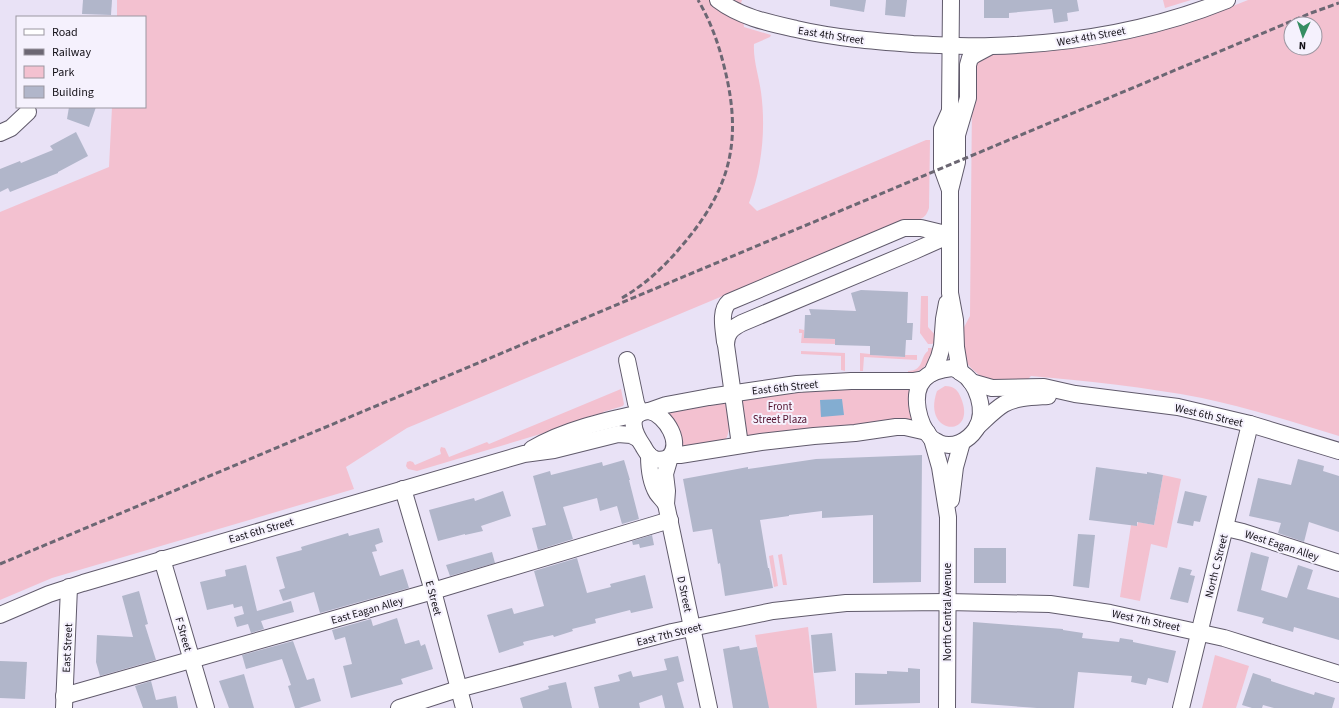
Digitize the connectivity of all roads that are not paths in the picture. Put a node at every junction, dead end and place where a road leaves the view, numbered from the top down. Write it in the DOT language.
graph roads {
  1 [pos="718,0"];
  2 [pos="951,0"];
  3 [pos="1227,0"];
  4 [pos="951,46"];
  5 [pos="991,46"];
  6 [pos="950,111"];
  7 [pos="28,112"];
  8 [pos="0,133"];
  9 [pos="957,135"];
  10 [pos="950,190"];
  11 [pos="950,235"];
  12 [pos="950,293"];
  13 [pos="726,345"];
  14 [pos="627,360"];
  15 [pos="928,376"];
  16 [pos="966,377"];
  17 [pos="732,393"];
  18 [pos="1075,394"];
  19 [pos="644,412"];
  20 [pos="1250,424"];
  21 [pos="977,427"];
  22 [pos="929,436"];
  23 [pos="638,438"];
  24 [pos="962,442"];
  25 [pos="740,445"];
  26 [pos="1339,451"];
  27 [pos="524,454"];
  28 [pos="649,455"];
  29 [pos="671,456"];
  30 [pos="403,489"];
  31 [pos="666,504"];
  32 [pos="948,517"];
  33 [pos="670,520"];
  34 [pos="1226,528"];
  35 [pos="162,559"];
  36 [pos="1339,563"];
  37 [pos="69,588"];
  38 [pos="433,591"];
  39 [pos="947,602"];
  40 [pos="0,615"];
  41 [pos="692,628"];
  42 [pos="1200,632"];
  43 [pos="192,661"];
  44 [pos="1339,674"];
  45 [pos="458,689"];
  46 [pos="64,702"];
  47 [pos="206,708"];
  48 [pos="399,708"];
  49 [pos="464,708"];
  50 [pos="709,708"];
  51 [pos="947,708"];
  52 [pos="1181,708"];
  1 -- 4 [label="street, East 4th Street"];
  2 -- 4 [label="street"];
  3 -- 5 [label="street, West 4th Street"];
  4 -- 5 [label="street, West 4th Street"];
  4 -- 6 [label="street"];
  5 -- 9 [label="street"];
  6 -- 9 [label="street"];
  6 -- 10 [label="street"];
  7 -- 8 [label="street"];
  9 -- 10 [label="street"];
  10 -- 11 [label="street"];
  11 -- 12 [label="street"];
  11 -- 13 [label="street"];
  11 -- 13 [label="street"];
  12 -- 15 [label="street"];
  12 -- 16 [label="street"];
  13 -- 17 [label="street"];
  14 -- 19 [label="street"];
  15 -- 16 [label="street"];
  15 -- 17 [label="street, East 6th Street"];
  15 -- 22 [label="street"];
  16 -- 18 [label="street, West 6th Street"];
  16 -- 21 [label="street"];
  17 -- 19 [label="street, East 6th Street"];
  17 -- 25 [label="street"];
  18 -- 20 [label="street, West 6th Street"];
  18 -- 21 [label="street, West 6th Street"];
  19 -- 23 [label="street"];
  19 -- 27 [label="street, East 6th Street"];
  19 -- 29 [label="street"];
  20 -- 26 [label="street, West 6th Street"];
  20 -- 34 [label="street, North C Street"];
  21 -- 24 [label="street"];
  22 -- 24 [label="street"];
  22 -- 25 [label="street"];
  22 -- 32 [label="street, North Central Avenue"];
  23 -- 27 [label="street, East 6th Street"];
  23 -- 28 [label="street"];
  24 -- 32 [label="street, North Central Avenue"];
  25 -- 29 [label="street"];
  27 -- 30 [label="street, East 6th Street"];
  28 -- 29 [label="street"];
  28 -- 31 [label="street, D Street"];
  29 -- 31 [label="street, D Street"];
  30 -- 35 [label="street, East 6th Street"];
  30 -- 38 [label="street, E Street"];
  31 -- 33 [label="street, D Street"];
  32 -- 39 [label="street, North Central Avenue"];
  33 -- 38 [label="street, East Eagan Alley"];
  33 -- 41 [label="street, D Street"];
  34 -- 36 [label="street, West Eagan Alley"];
  34 -- 42 [label="street, North C Street"];
  35 -- 37 [label="street, East 6th Street"];
  35 -- 43 [label="street, F Street"];
  37 -- 40 [label="street, East 6th Street"];
  37 -- 46 [label="street, East Street"];
  38 -- 43 [label="street, East Eagan Alley"];
  38 -- 45 [label="street, E Street"];
  39 -- 41 [label="street, East 7th Street"];
  39 -- 42 [label="street, West 7th Street"];
  39 -- 51 [label="street, North Central Avenue"];
  41 -- 45 [label="street, East 7th Street"];
  41 -- 50 [label="street, D Street"];
  42 -- 44 [label="street, West 7th Street"];
  42 -- 52 [label="street, North C Street"];
  43 -- 46 [label="street, East Eagan Alley"];
  43 -- 47 [label="street, F Street"];
  45 -- 48 [label="street, East 7th Street"];
  45 -- 49 [label="street, E Street"];
}
